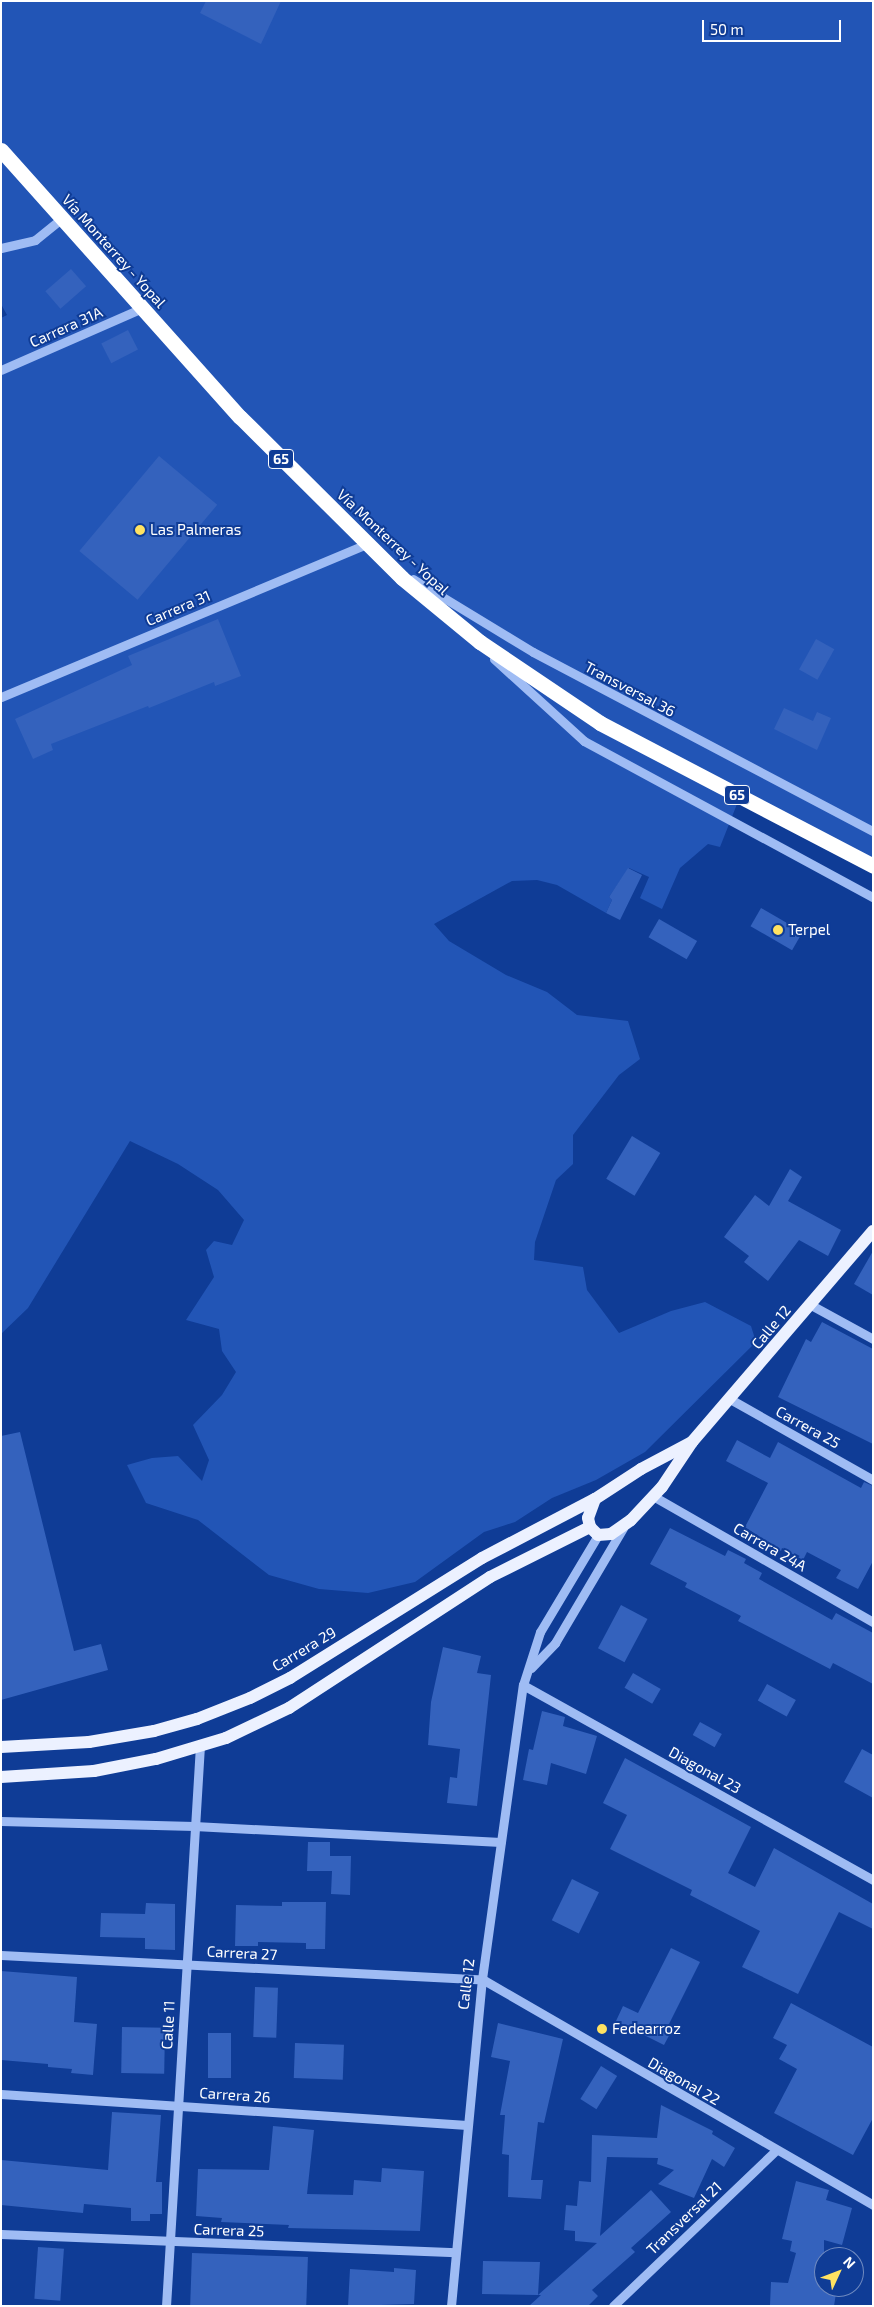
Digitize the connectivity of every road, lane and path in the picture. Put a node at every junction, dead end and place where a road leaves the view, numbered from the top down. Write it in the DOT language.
graph roads {
  1 [pos="1,150"];
  2 [pos="62,218"];
  3 [pos="1,248"];
  4 [pos="142,308"];
  5 [pos="1,370"];
  6 [pos="366,544"];
  7 [pos="382,559"];
  8 [pos="447,615"];
  9 [pos="1,696"];
  10 [pos="873,831"];
  11 [pos="873,866"];
  12 [pos="873,897"];
  13 [pos="873,1231"];
  14 [pos="811,1305"];
  15 [pos="873,1339"];
  16 [pos="730,1399"];
  17 [pos="692,1442"];
  18 [pos="873,1480"];
  19 [pos="654,1496"];
  20 [pos="595,1499"];
  21 [pos="623,1528"];
  22 [pos="594,1531"];
  23 [pos="873,1622"];
  24 [pos="531,1668"];
  25 [pos="524,1685"];
  26 [pos="200,1746"];
  27 [pos="1,1747"];
  28 [pos="1,1777"];
  29 [pos="1,1821"];
  30 [pos="194,1826"];
  31 [pos="501,1842"];
  32 [pos="873,1880"];
  33 [pos="1,1955"];
  34 [pos="185,1964"];
  35 [pos="482,1979"];
  36 [pos="1,2094"];
  37 [pos="177,2105"];
  38 [pos="467,2125"];
  39 [pos="775,2150"];
  40 [pos="873,2205"];
  41 [pos="1,2234"];
  42 [pos="169,2242"];
  43 [pos="456,2252"];
  44 [pos="166,2306"];
  45 [pos="451,2306"];
  46 [pos="613,2306"];
  1 -- 2 [label="highway, Vía Monterrey - Yopal / 65"];
  2 -- 3 [label="street"];
  2 -- 4 [label="highway, Vía Monterrey - Yopal / 65"];
  4 -- 5 [label="street, Carrera 31A"];
  4 -- 6 [label="highway, Vía Monterrey - Yopal / 65"];
  6 -- 7 [label="highway, Vía Monterrey - Yopal / 65"];
  6 -- 9 [label="street, Carrera 31"];
  7 -- 8 [label="highway, Vía Monterrey - Yopal / 65"];
  7 -- 10 [label="street, Transversal 36 / 65"];
  8 -- 11 [label="highway, Vía Monterrey - Yopal / 65"];
  8 -- 12 [label="street, 65"];
  13 -- 14 [label="main road, Calle 12"];
  14 -- 15 [label="street"];
  14 -- 16 [label="main road, Calle 12"];
  16 -- 17 [label="main road, Calle 12"];
  16 -- 18 [label="street, Carrera 25"];
  17 -- 19 [label="main road"];
  17 -- 20 [label="main road, Carrera 29"];
  19 -- 21 [label="main road"];
  19 -- 23 [label="street, Carrera 24A"];
  20 -- 22 [label="main road"];
  20 -- 27 [label="main road, Carrera 29"];
  21 -- 22 [label="main road"];
  21 -- 24 [label="street, Calle 12"];
  22 -- 24 [label="street, Calle 12"];
  22 -- 26 [label="main road"];
  24 -- 25 [label="street, Calle 12"];
  25 -- 31 [label="street, Calle 12"];
  25 -- 32 [label="street, Diagonal 23"];
  26 -- 28 [label="main road"];
  26 -- 30 [label="street, Calle 11"];
  29 -- 30 [label="street"];
  30 -- 31 [label="street"];
  30 -- 34 [label="street, Calle 11"];
  31 -- 35 [label="street, Calle 12"];
  33 -- 34 [label="street, Carrera 27"];
  34 -- 35 [label="street, Carrera 27"];
  34 -- 37 [label="street, Calle 11"];
  35 -- 38 [label="street, Calle 12"];
  35 -- 39 [label="street, Diagonal 22"];
  36 -- 37 [label="street, Carrera 26"];
  37 -- 38 [label="street, Carrera 26"];
  37 -- 42 [label="street, Calle 11"];
  38 -- 43 [label="street, Calle 12"];
  39 -- 40 [label="street, Diagonal 22"];
  39 -- 46 [label="street, Transversal 21"];
  41 -- 42 [label="street, Carrera 25"];
  42 -- 43 [label="street, Carrera 25"];
  42 -- 44 [label="street, Calle 11"];
  43 -- 45 [label="street, Calle 12"];
}
